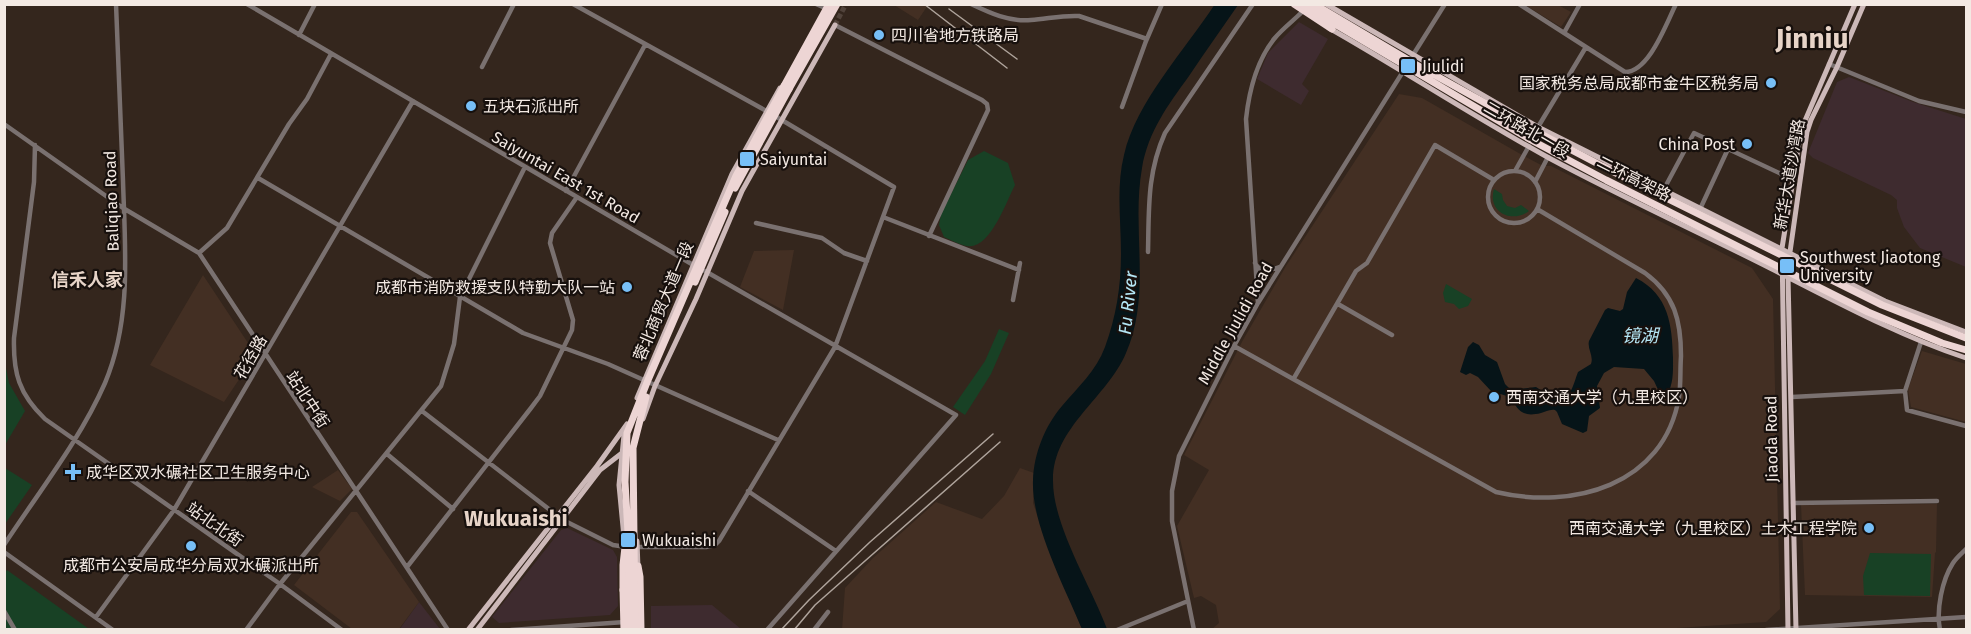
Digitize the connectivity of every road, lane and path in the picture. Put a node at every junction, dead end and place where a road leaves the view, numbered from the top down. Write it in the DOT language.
graph roads {
  1 [pos="116,4"];
  2 [pos="247,4"];
  3 [pos="315,4"];
  4 [pos="514,4"];
  5 [pos="573,4"];
  6 [pos="816,4"];
  7 [pos="837,4"];
  8 [pos="971,4"];
  9 [pos="1162,4"];
  10 [pos="1253,4"];
  11 [pos="1289,4"];
  12 [pos="1294,4"];
  13 [pos="1314,4"];
  14 [pos="1326,4"];
  15 [pos="1445,4"];
  16 [pos="1519,4"];
  17 [pos="1580,4"];
  18 [pos="1676,4"];
  19 [pos="1855,4"];
  20 [pos="1864,4"];
  21 [pos="827,6"];
  22 [pos="1302,8"];
  23 [pos="835,25"];
  24 [pos="1332,29"];
  25 [pos="1564,33"];
  26 [pos="298,35"];
  27 [pos="1147,39"];
  28 [pos="645,45"];
  29 [pos="1586,47"];
  30 [pos="332,54"];
  31 [pos="1412,56"];
  32 [pos="1829,64"];
  33 [pos="482,67"];
  34 [pos="1837,67"];
  35 [pos="1403,72"];
  36 [pos="413,101"];
  37 [pos="1122,107"];
  38 [pos="768,112"];
  39 [pos="1966,112"];
  40 [pos="782,120"];
  41 [pos="4,124"];
  42 [pos="1538,127"];
  43 [pos="35,145"];
  44 [pos="1528,146"];
  45 [pos="1728,149"];
  46 [pos="1548,157"];
  47 [pos="525,167"];
  48 [pos="1515,171"];
  49 [pos="258,178"];
  50 [pos="1792,179"];
  51 [pos="1494,180"];
  52 [pos="1535,182"];
  53 [pos="1664,189"];
  54 [pos="566,191"];
  55 [pos="577,197"];
  56 [pos="1701,207"];
  57 [pos="123,208"];
  58 [pos="1537,209"];
  59 [pos="883,217"];
  60 [pos="756,223"];
  61 [pos="339,227"];
  62 [pos="929,236"];
  63 [pos="1782,248"];
  64 [pos="1148,252"];
  65 [pos="1790,252"];
  66 [pos="199,253"];
  67 [pos="867,261"];
  68 [pos="1254,261"];
  69 [pos="1020,262"];
  70 [pos="696,264"];
  71 [pos="1280,267"];
  72 [pos="1019,270"];
  73 [pos="707,273"];
  74 [pos="1781,273"];
  75 [pos="1788,276"];
  76 [pos="460,297"];
  77 [pos="1013,300"];
  78 [pos="1258,303"];
  79 [pos="1338,304"];
  80 [pos="1966,332"];
  81 [pos="1392,335"];
  82 [pos="1966,338"];
  83 [pos="1921,342"];
  84 [pos="1234,346"];
  85 [pos="835,347"];
  86 [pos="562,349"];
  87 [pos="1966,350"];
  88 [pos="265,356"];
  89 [pos="1966,358"];
  90 [pos="1294,378"];
  91 [pos="650,382"];
  92 [pos="1905,391"];
  93 [pos="1791,397"];
  94 [pos="422,411"];
  95 [pos="627,424"];
  96 [pos="1966,426"];
  97 [pos="638,437"];
  98 [pos="74,439"];
  99 [pos="778,440"];
  100 [pos="387,454"];
  101 [pos="621,454"];
  102 [pos="489,463"];
  103 [pos="748,491"];
  104 [pos="356,493"];
  105 [pos="1936,501"];
  106 [pos="1793,503"];
  107 [pos="453,509"];
  108 [pos="174,510"];
  109 [pos="560,518"];
  110 [pos="4,545"];
  111 [pos="625,547"];
  112 [pos="638,547"];
  113 [pos="1966,549"];
  114 [pos="836,550"];
  115 [pos="4,552"];
  116 [pos="638,566"];
  117 [pos="407,567"];
  118 [pos="280,584"];
  119 [pos="1188,601"];
  120 [pos="4,611"];
  121 [pos="828,612"];
  122 [pos="96,617"];
  123 [pos="1966,617"];
  124 [pos="1938,620"];
  125 [pos="627,628"];
  126 [pos="1788,628"];
  127 [pos="1796,628"];
  128 [pos="1118,629"];
  129 [pos="15,630"];
  130 [pos="113,630"];
  131 [pos="246,630"];
  132 [pos="342,630"];
  133 [pos="448,630"];
  134 [pos="468,630"];
  135 [pos="477,630"];
  136 [pos="511,630"];
  137 [pos="638,630"];
  138 [pos="766,630"];
  139 [pos="814,630"];
  140 [pos="1194,630"];
  141 [pos="1766,630"];
  142 [pos="1940,630"];
  1 -- 57 [label="street, Baliqiao Road"];
  2 -- 26 [label="street, Saiyuntai East 1st Road"];
  3 -- 26 [label="street"];
  4 -- 33 [label="street"];
  5 -- 28 [label="street"];
  6 -- 21 [label="street"];
  7 -- 91 [label="highway, bridge"];
  8 -- 27 [label="street"];
  9 -- 27 [label="street"];
  10 -- 64 [label="street"];
  11 -- 22 [label="main road, 二环路北一段"];
  12 -- 24 [label="highway"];
  13 -- 82 [label="highway, 二环高架路, bridge"];
  14 -- 31 [label="main road, 二环路北一段"];
  15 -- 31 [label="street, Middle Jiulidi Road"];
  16 -- 25 [label="street"];
  17 -- 25 [label="street"];
  18 -- 29 [label="street"];
  19 -- 32 [label="main road, 新华大道沙湾路"];
  20 -- 34 [label="main road, 新华大道沙湾路"];
  21 -- 38 [label="highway, 蓉北商贸大道一段, bridge"];
  22 -- 24 [label="main road, 二环路北一段"];
  22 -- 68 [label="street"];
  22 -- 87 [label="highway, 二环高架路, bridge"];
  23 -- 40 [label="main road"];
  23 -- 62 [label="street"];
  24 -- 35 [label="main road, 二环路北一段"];
  25 -- 29 [label="street"];
  26 -- 30 [label="street, Saiyuntai East 1st Road"];
  27 -- 37 [label="street"];
  28 -- 38 [label="street"];
  28 -- 54 [label="street"];
  29 -- 42 [label="street"];
  30 -- 36 [label="street, Saiyuntai East 1st Road"];
  30 -- 49 [label="street"];
  31 -- 35 [label="street, Middle Jiulidi Road"];
  31 -- 42 [label="main road, 二环路北一段"];
  32 -- 34 [label="street"];
  32 -- 50 [label="main road, 新华大道沙湾路"];
  34 -- 39 [label="street"];
  34 -- 65 [label="main road, 新华大道沙湾路"];
  35 -- 44 [label="main road, 二环路北一段"];
  35 -- 71 [label="street, Middle Jiulidi Road"];
  36 -- 47 [label="street, Saiyuntai East 1st Road"];
  36 -- 61 [label="street, 花径路"];
  38 -- 40 [label="street"];
  38 -- 70 [label="highway, 蓉北商贸大道一段, bridge"];
  40 -- 59 [label="street"];
  40 -- 73 [label="main road"];
  41 -- 43 [label="street, 站北中街"];
  42 -- 53 [label="main road, 二环路北一段"];
  43 -- 57 [label="street, 站北中街"];
  43 -- 98 [label="street, 站北北街"];
  44 -- 46 [label="main road, 二环路北一段"];
  44 -- 48 [label="street"];
  45 -- 50 [label="street"];
  45 -- 53 [label="street"];
  45 -- 56 [label="street"];
  46 -- 52 [label="street"];
  46 -- 74 [label="main road, 二环路北一段"];
  47 -- 54 [label="street, Saiyuntai East 1st Road"];
  47 -- 76 [label="street"];
  48 -- 51 [label="street"];
  48 -- 52 [label="street"];
  49 -- 61 [label="street"];
  49 -- 66 [label="street"];
  50 -- 63 [label="main road, 新华大道沙湾路"];
  51 -- 58 [label="street"];
  51 -- 79 [label="street"];
  52 -- 58 [label="street"];
  53 -- 56 [label="main road, 二环路北一段"];
  54 -- 55 [label="street, Saiyuntai East 1st Road"];
  55 -- 70 [label="street, Saiyuntai East 1st Road"];
  55 -- 86 [label="street"];
  56 -- 63 [label="main road, 二环路北一段"];
  57 -- 66 [label="street, 站北中街"];
  57 -- 98 [label="street, Baliqiao Road"];
  58 -- 90 [label="street"];
  59 -- 62 [label="street"];
  59 -- 67 [label="street"];
  60 -- 67 [label="street"];
  61 -- 76 [label="street"];
  61 -- 88 [label="street, 花径路"];
  62 -- 72 [label="street"];
  63 -- 65 [label="main road, 二环路北一段"];
  63 -- 74 [label="main road, Jiaoda Road"];
  65 -- 75 [label="main road, Jiaoda Road"];
  65 -- 80 [label="main road, 二环路北一段"];
  66 -- 88 [label="street, 站北中街"];
  67 -- 85 [label="street"];
  68 -- 71 [label="street"];
  68 -- 78 [label="street"];
  69 -- 72 [label="street"];
  70 -- 73 [label="street, Saiyuntai East 1st Road"];
  70 -- 91 [label="highway, 蓉北商贸大道一段, bridge"];
  71 -- 78 [label="street, Middle Jiulidi Road"];
  72 -- 77 [label="street"];
  73 -- 85 [label="street, Saiyuntai East 1st Road"];
  73 -- 91 [label="main road"];
  74 -- 75 [label="main road, 二环路北一段"];
  74 -- 126 [label="main road, Jiaoda Road"];
  75 -- 83 [label="main road, 二环路北一段"];
  75 -- 93 [label="main road, Jiaoda Road"];
  76 -- 86 [label="street"];
  76 -- 94 [label="street"];
  78 -- 84 [label="street, Middle Jiulidi Road"];
  79 -- 81 [label="street"];
  79 -- 90 [label="street"];
  83 -- 89 [label="main road, 二环路北一段"];
  83 -- 92 [label="street"];
  84 -- 90 [label="street"];
  84 -- 119 [label="street, Middle Jiulidi Road"];
  85 -- 99 [label="street"];
  85 -- 114 [label="street, Saiyuntai East 1st Road"];
  86 -- 91 [label="street"];
  86 -- 102 [label="street"];
  88 -- 104 [label="street, 站北中街"];
  88 -- 108 [label="street, 花径路"];
  91 -- 95 [label="main road, 蓉北商贸大道一段"];
  91 -- 97 [label="main road"];
  91 -- 99 [label="street"];
  91 -- 125 [label="highway, bridge"];
  91 -- 137 [label="highway, bridge"];
  92 -- 93 [label="street"];
  92 -- 96 [label="street"];
  93 -- 106 [label="main road, Jiaoda Road"];
  94 -- 100 [label="street"];
  94 -- 102 [label="street"];
  95 -- 101 [label="main road, 蓉北商贸大道一段"];
  95 -- 109 [label="main road"];
  97 -- 101 [label="main road"];
  97 -- 112 [label="main road"];
  98 -- 108 [label="street, 站北北街"];
  98 -- 110 [label="street, Baliqiao Road"];
  99 -- 103 [label="street"];
  100 -- 104 [label="street"];
  100 -- 107 [label="street"];
  101 -- 109 [label="main road"];
  101 -- 111 [label="main road, 蓉北商贸大道一段"];
  102 -- 107 [label="street"];
  102 -- 109 [label="street"];
  103 -- 112 [label="street"];
  103 -- 114 [label="street"];
  104 -- 117 [label="street, 站北中街"];
  104 -- 118 [label="street"];
  105 -- 106 [label="street"];
  106 -- 127 [label="main road, Jiaoda Road"];
  107 -- 117 [label="street"];
  108 -- 118 [label="street, 站北北街"];
  108 -- 122 [label="street, 花径路"];
  109 -- 111 [label="street"];
  109 -- 134 [label="main road"];
  109 -- 135 [label="main road"];
  111 -- 112 [label="street"];
  111 -- 125 [label="main road, 蓉北商贸大道一段"];
  111 -- 125 [label="highway, bridge"];
  112 -- 116 [label="main road"];
  113 -- 124 [label="street"];
  114 -- 138 [label="street"];
  115 -- 122 [label="street"];
  116 -- 137 [label="main road"];
  116 -- 137 [label="highway"];
  117 -- 133 [label="street, 站北中街"];
  118 -- 131 [label="street"];
  118 -- 132 [label="street, 站北北街"];
  119 -- 128 [label="street"];
  119 -- 140 [label="street, Middle Jiulidi Road"];
  120 -- 129 [label="street"];
  121 -- 139 [label="street"];
  122 -- 130 [label="street"];
  123 -- 124 [label="street"];
  124 -- 127 [label="street"];
  124 -- 142 [label="street"];
  125 -- 136 [label="street"];
  126 -- 127 [label="street"];
  126 -- 141 [label="street"];
}
